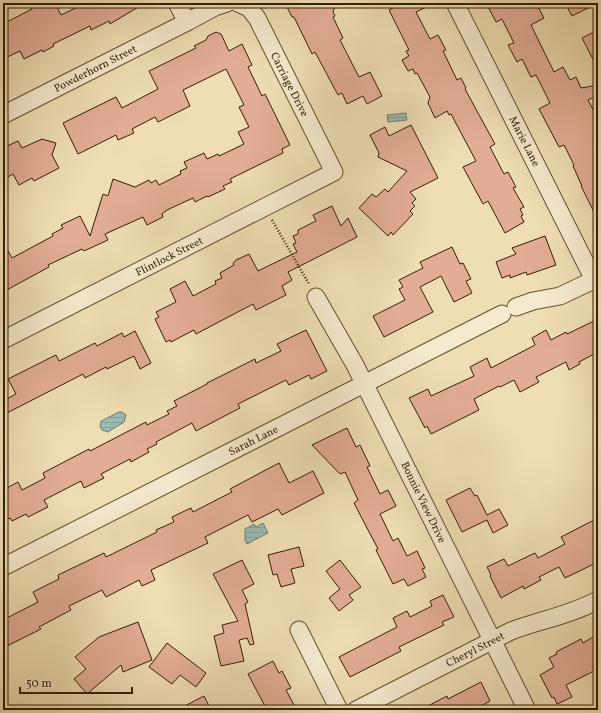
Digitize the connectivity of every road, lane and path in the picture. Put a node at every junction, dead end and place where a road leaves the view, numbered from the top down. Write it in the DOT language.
graph roads {
  1 [pos="178,3"];
  2 [pos="227,3"];
  3 [pos="238,3"];
  4 [pos="455,3"];
  5 [pos="187,22"];
  6 [pos="3,115"];
  7 [pos="334,172"];
  8 [pos="265,208"];
  9 [pos="596,279"];
  10 [pos="316,297"];
  11 [pos="3,340"];
  12 [pos="365,383"];
  13 [pos="3,567"];
  14 [pos="598,600"];
  15 [pos="299,630"];
  16 [pos="493,640"];
  17 [pos="339,710"];
  18 [pos="356,710"];
  19 [pos="527,710"];
  1 -- 5 [label="street"];
  2 -- 5 [label="street"];
  3 -- 7 [label="street, Carriage Drive"];
  4 -- 9 [label="street, Marie Lane"];
  5 -- 6 [label="street, Powderhorn Street"];
  7 -- 8 [label="street, Flintlock Street"];
  8 -- 10 [label="path"];
  8 -- 11 [label="street, Flintlock Street"];
  9 -- 12 [label="street, Sarah Lane"];
  10 -- 12 [label="street, Bonnie View Drive"];
  12 -- 13 [label="street, Sarah Lane"];
  12 -- 16 [label="street, Bonnie View Drive"];
  14 -- 16 [label="street, Cheryl Street"];
  15 -- 17 [label="street"];
  16 -- 18 [label="street, Cheryl Street"];
  16 -- 19 [label="street, Bonnie View Drive"];
}
